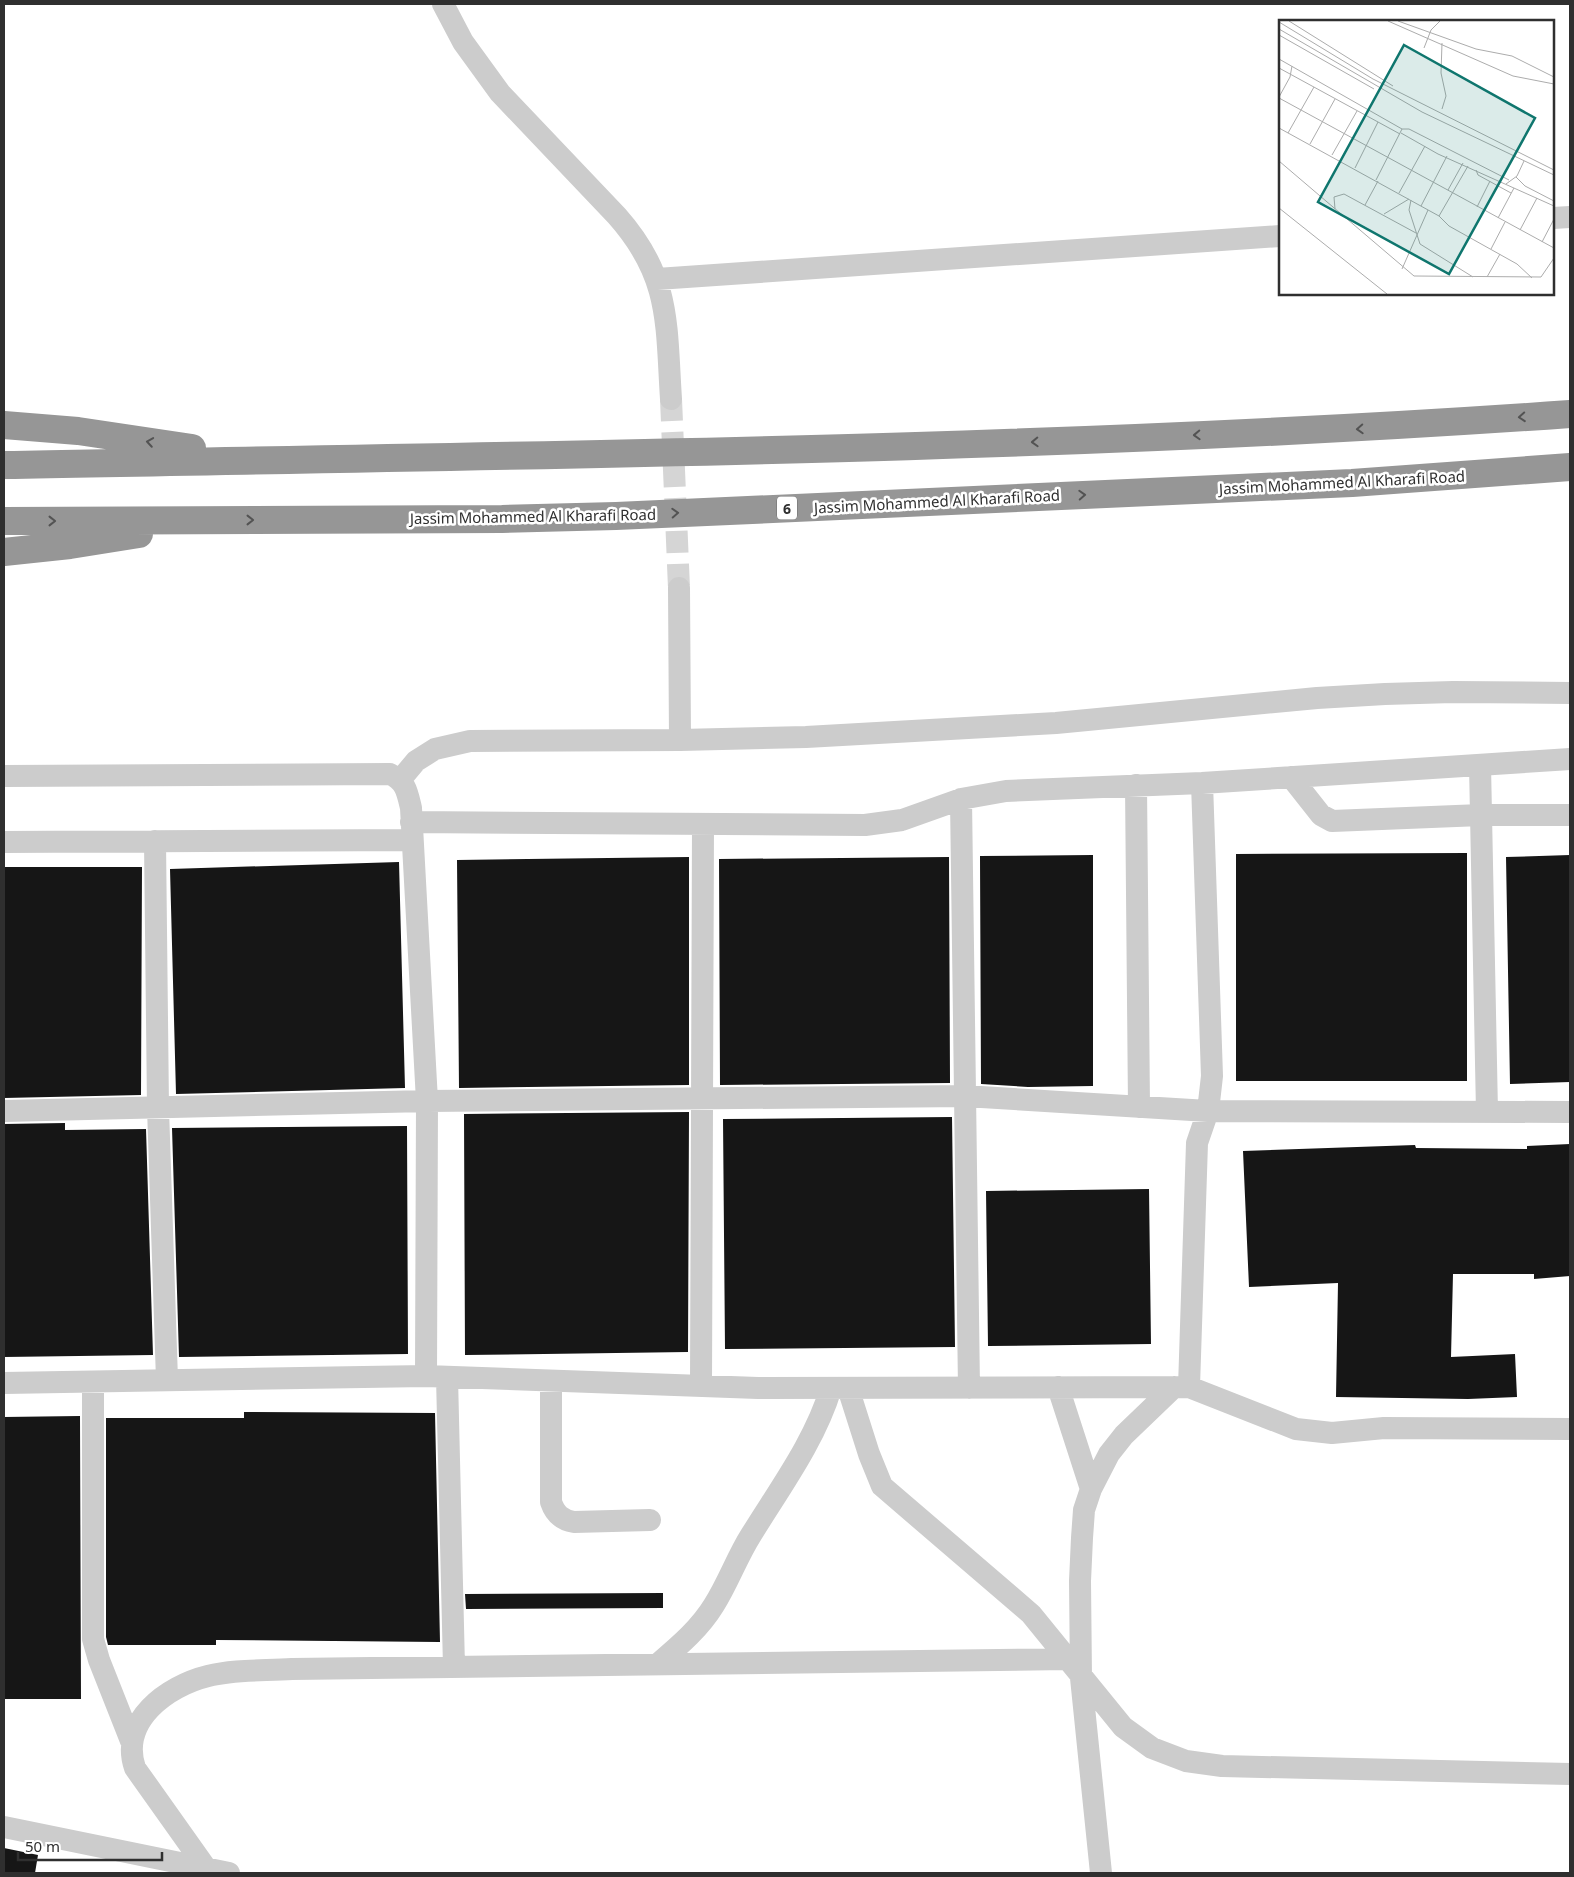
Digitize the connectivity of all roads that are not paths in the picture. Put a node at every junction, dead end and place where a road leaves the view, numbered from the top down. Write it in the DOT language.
graph roads {
  1 [pos="443,4"];
  2 [pos="1570,217"];
  3 [pos="1554,218"];
  4 [pos="1279,236"];
  5 [pos="657,279"];
  6 [pos="672,399"];
  7 [pos="1570,414"];
  8 [pos="4,424"];
  9 [pos="267,460"];
  10 [pos="4,465"];
  11 [pos="1570,467"];
  12 [pos="211,520"];
  13 [pos="4,521"];
  14 [pos="4,552"];
  15 [pos="679,588"];
  16 [pos="1570,693"];
  17 [pos="680,740"];
  18 [pos="1570,759"];
  19 [pos="1480,765"];
  20 [pos="4,776"];
  21 [pos="1292,777"];
  22 [pos="400,779"];
  23 [pos="1202,782"];
  24 [pos="1136,785"];
  25 [pos="961,800"];
  26 [pos="1481,815"];
  27 [pos="1570,815"];
  28 [pos="703,824"];
  29 [pos="412,831"];
  30 [pos="154,841"];
  31 [pos="4,842"];
  32 [pos="965,1096"];
  33 [pos="701,1099"];
  34 [pos="428,1101"];
  35 [pos="1139,1107"];
  36 [pos="158,1108"];
  37 [pos="4,1111"];
  38 [pos="1208,1111"];
  39 [pos="1487,1112"];
  40 [pos="1570,1112"];
  41 [pos="436,1377"];
  42 [pos="167,1380"];
  43 [pos="551,1381"];
  44 [pos="92,1382"];
  45 [pos="4,1383"];
  46 [pos="702,1386"];
  47 [pos="1182,1386"];
  48 [pos="1058,1387"];
  49 [pos="839,1388"];
  50 [pos="969,1388"];
  51 [pos="1570,1429"];
  52 [pos="1091,1489"];
  53 [pos="650,1520"];
  54 [pos="1067,1659"];
  55 [pos="660,1663"];
  56 [pos="454,1667"];
  57 [pos="1081,1678"];
  58 [pos="131,1741"];
  59 [pos="1570,1774"];
  60 [pos="4,1827"];
  61 [pos="206,1868"];
  62 [pos="229,1873"];
  63 [pos="1101,1873"];
  1 -- 5 [label="street"];
  2 -- 3 [label="street"];
  4 -- 5 [label="street"];
  5 -- 6 [label="street"];
  7 -- 9 [label="highway, one-way"];
  9 -- 8 [label="highway, one-way"];
  9 -- 10 [label="highway"];
  12 -- 11 [label="highway, Jassim Mohammed Al Kharafi Road / 6, one-way"];
  13 -- 12 [label="highway, Jassim Mohammed Al Kharafi Road / 6, one-way"];
  12 -- 14 [label="highway"];
  15 -- 17 [label="street"];
  16 -- 17 [label="street"];
  17 -- 22 [label="street"];
  18 -- 19 [label="street"];
  19 -- 21 [label="street"];
  19 -- 26 [label="street"];
  20 -- 22 [label="street"];
  21 -- 23 [label="street"];
  21 -- 26 [label="street"];
  22 -- 29 [label="street"];
  23 -- 24 [label="street"];
  23 -- 38 [label="street"];
  24 -- 25 [label="street"];
  24 -- 35 [label="street"];
  25 -- 28 [label="street"];
  25 -- 32 [label="street"];
  26 -- 27 [label="street"];
  26 -- 39 [label="street"];
  28 -- 29 [label="street"];
  28 -- 33 [label="street"];
  29 -- 30 [label="street"];
  29 -- 34 [label="street"];
  30 -- 31 [label="street"];
  30 -- 36 [label="street"];
  32 -- 33 [label="street"];
  32 -- 35 [label="street"];
  32 -- 50 [label="street"];
  33 -- 34 [label="street"];
  33 -- 46 [label="street"];
  34 -- 36 [label="street"];
  34 -- 41 [label="street"];
  35 -- 38 [label="street"];
  36 -- 37 [label="street"];
  36 -- 42 [label="street"];
  38 -- 39 [label="street"];
  38 -- 47 [label="street"];
  39 -- 40 [label="street"];
  41 -- 42 [label="street"];
  41 -- 43 [label="street"];
  41 -- 56 [label="street"];
  42 -- 44 [label="street"];
  43 -- 46 [label="street"];
  43 -- 53 [label="street"];
  44 -- 45 [label="street"];
  44 -- 58 [label="street"];
  46 -- 49 [label="street"];
  47 -- 48 [label="street"];
  47 -- 51 [label="street"];
  47 -- 52 [label="street"];
  48 -- 50 [label="street"];
  48 -- 52 [label="street"];
  49 -- 50 [label="street"];
  49 -- 54 [label="street"];
  49 -- 55 [label="street"];
  52 -- 57 [label="street"];
  54 -- 55 [label="street"];
  54 -- 57 [label="street"];
  55 -- 56 [label="street"];
  56 -- 58 [label="street"];
  57 -- 59 [label="street"];
  57 -- 63 [label="street"];
  58 -- 61 [label="street"];
  60 -- 61 [label="street"];
  61 -- 62 [label="street"];
}
